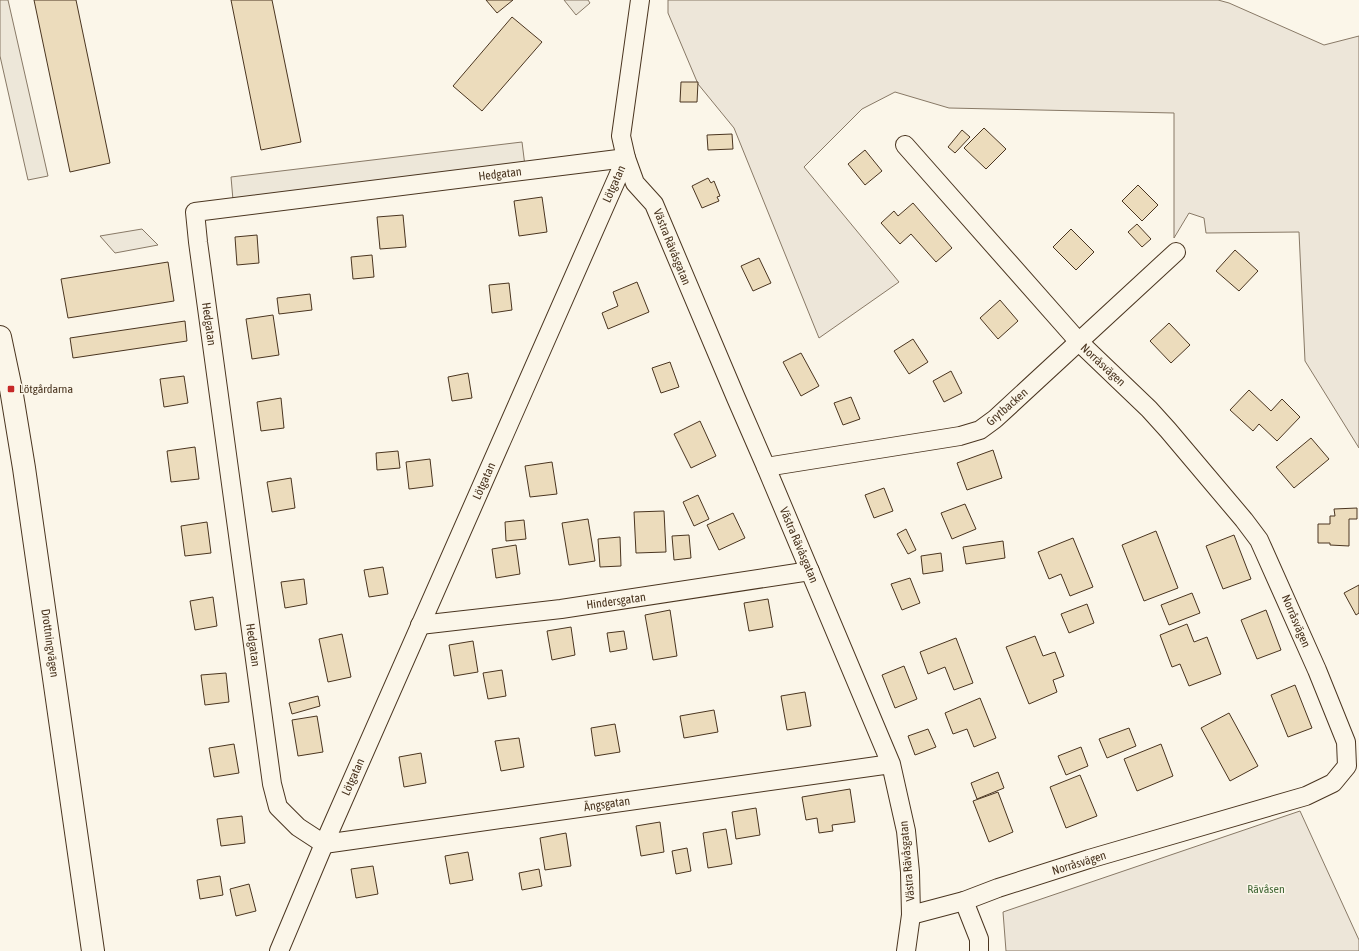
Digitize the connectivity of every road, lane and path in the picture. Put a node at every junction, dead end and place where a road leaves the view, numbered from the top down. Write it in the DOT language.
graph roads {
  1 [pos="640,0"];
  2 [pos="906,145"];
  3 [pos="626,158"];
  4 [pos="1176,252"];
  5 [pos="0,337"];
  6 [pos="1079,342"];
  7 [pos="766,467"];
  8 [pos="810,571"];
  9 [pos="420,625"];
  10 [pos="891,764"];
  11 [pos="324,844"];
  12 [pos="964,901"];
  13 [pos="911,914"];
  14 [pos="93,951"];
  15 [pos="279,951"];
  16 [pos="906,951"];
  17 [pos="979,951"];
  1 -- 3 [label="street, Lötgatan"];
  2 -- 6 [label="street, Norråsvägen"];
  3 -- 7 [label="street, Västra Rävåsgatan"];
  3 -- 9 [label="street, Lötgatan"];
  3 -- 11 [label="street, Hedgatan"];
  4 -- 6 [label="street, Grytbacken"];
  5 -- 14 [label="main road, Drottningvägen"];
  6 -- 7 [label="street, Grytbacken"];
  6 -- 12 [label="street, Norråsvägen"];
  7 -- 8 [label="street, Västra Rävåsgatan"];
  8 -- 9 [label="street, Hindersgatan"];
  8 -- 10 [label="street, Västra Rävåsgatan"];
  9 -- 11 [label="street, Lötgatan"];
  10 -- 11 [label="street, Ängsgatan"];
  10 -- 13 [label="street, Västra Rävåsgatan"];
  11 -- 15 [label="street, Lötgatan"];
  12 -- 13 [label="street, Norråsvägen"];
  12 -- 17 [label="street"];
  13 -- 16 [label="street, Västra Rävåsgatan"];
}
